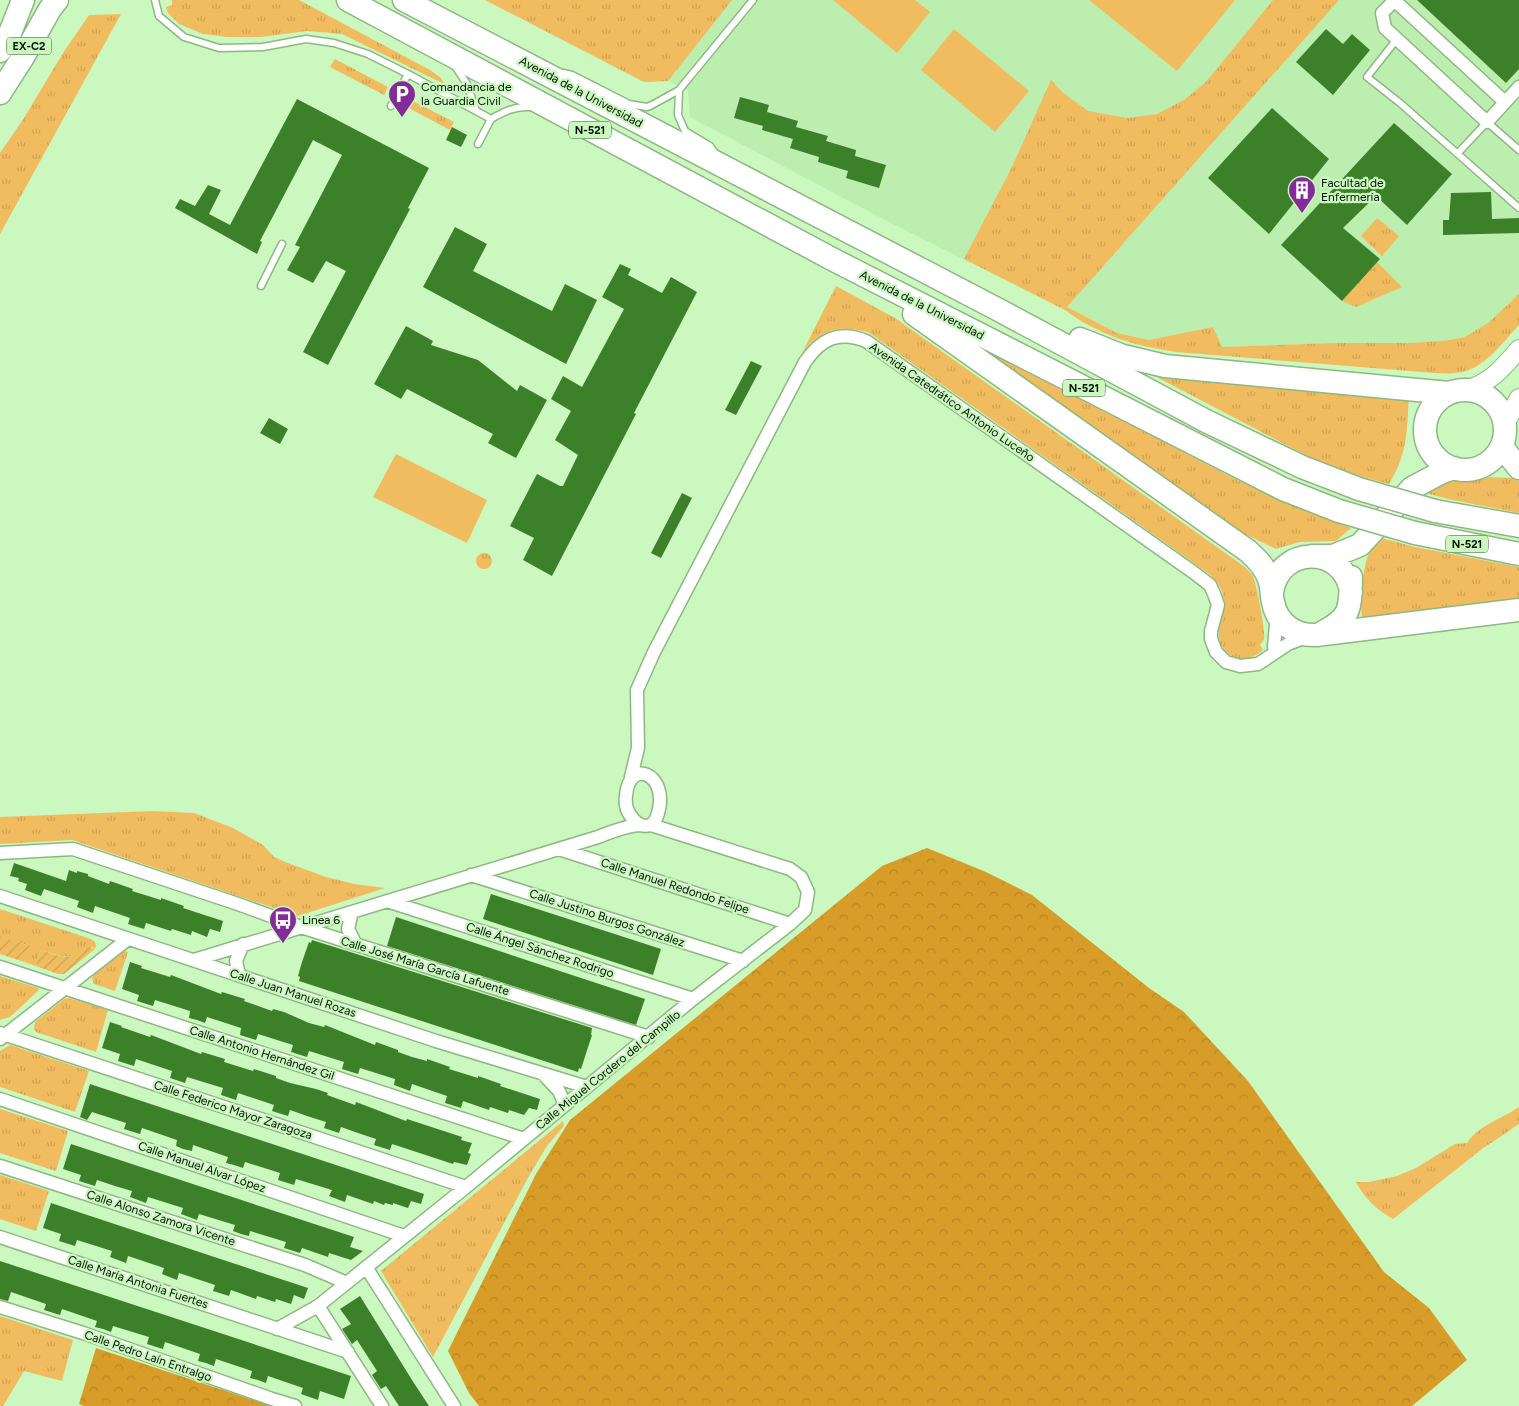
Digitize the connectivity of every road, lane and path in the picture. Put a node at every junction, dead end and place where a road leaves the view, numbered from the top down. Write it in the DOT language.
graph roads {
  1 [pos="23,0"];
  2 [pos="58,0"];
  3 [pos="348,0"];
  4 [pos="404,0"];
  5 [pos="753,0"];
  6 [pos="1394,0"];
  7 [pos="155,1"];
  8 [pos="1397,39"];
  9 [pos="434,46"];
  10 [pos="0,51"];
  11 [pos="538,70"];
  12 [pos="408,74"];
  13 [pos="1519,88"];
  14 [pos="679,90"];
  15 [pos="0,93"];
  16 [pos="1505,102"];
  17 [pos="391,106"];
  18 [pos="476,111"];
  19 [pos="558,113"];
  20 [pos="491,119"];
  21 [pos="1487,122"];
  22 [pos="478,144"];
  23 [pos="1519,150"];
  24 [pos="1458,153"];
  25 [pos="721,164"];
  26 [pos="1519,208"];
  27 [pos="282,244"];
  28 [pos="832,259"];
  29 [pos="261,286"];
  30 [pos="996,309"];
  31 [pos="1519,349"];
  32 [pos="1458,391"];
  33 [pos="1519,398"];
  34 [pos="1505,424"];
  35 [pos="1428,444"];
  36 [pos="1502,447"];
  37 [pos="1454,468"];
  38 [pos="1519,468"];
  39 [pos="1412,488"];
  40 [pos="1519,526"];
  41 [pos="1360,545"];
  42 [pos="1519,554"];
  43 [pos="1312,556"];
  44 [pos="1351,592"];
  45 [pos="1274,603"];
  46 [pos="1519,610"];
  47 [pos="1316,634"];
  48 [pos="1275,652"];
  49 [pos="638,748"];
  50 [pos="631,777"];
  51 [pos="652,778"];
  52 [pos="659,812"];
  53 [pos="628,813"];
  54 [pos="645,825"];
  55 [pos="612,831"];
  56 [pos="675,833"];
  57 [pos="559,849"];
  58 [pos="0,853"];
  59 [pos="472,875"];
  60 [pos="0,896"];
  61 [pos="387,901"];
  62 [pos="352,912"];
  63 [pos="790,924"];
  64 [pos="301,927"];
  65 [pos="128,939"];
  66 [pos="243,944"];
  67 [pos="356,944"];
  68 [pos="194,960"];
  69 [pos="744,961"];
  70 [pos="0,967"];
  71 [pos="239,975"];
  72 [pos="66,988"];
  73 [pos="694,999"];
  74 [pos="2,1036"];
  75 [pos="649,1037"];
  76 [pos="543,1074"];
  77 [pos="586,1087"];
  78 [pos="0,1099"];
  79 [pos="565,1105"];
  80 [pos="524,1139"];
  81 [pos="0,1166"];
  82 [pos="438,1177"];
  83 [pos="466,1187"];
  84 [pos="447,1201"];
  85 [pos="404,1236"];
  86 [pos="0,1237"];
  87 [pos="366,1268"];
  88 [pos="322,1272"];
  89 [pos="347,1283"];
  90 [pos="328,1298"];
  91 [pos="318,1306"];
  92 [pos="0,1307"];
  93 [pos="276,1329"];
  94 [pos="348,1352"];
  95 [pos="295,1406"];
  96 [pos="382,1406"];
  97 [pos="454,1406"];
  1 -- 10 [label="highway, EX-C2"];
  2 -- 15 [label="highway, EX-C2"];
  3 -- 9 [label="highway, Avenida de la Universidad / N-521"];
  4 -- 11 [label="highway, Avenida de la Universidad / N-521"];
  5 -- 14 [label="lane"];
  6 -- 8 [label="street"];
  6 -- 16 [label="street"];
  7 -- 12 [label="lane"];
  8 -- 21 [label="street"];
  8 -- 24 [label="lane"];
  9 -- 18 [label="lane"];
  9 -- 19 [label="highway, Avenida de la Universidad / N-521"];
  11 -- 14 [label="lane"];
  11 -- 25 [label="highway, Avenida de la Universidad / N-521"];
  12 -- 17 [label="lane"];
  12 -- 18 [label="lane"];
  13 -- 16 [label="street"];
  14 -- 25 [label="lane"];
  16 -- 21 [label="street"];
  18 -- 20 [label="lane"];
  19 -- 20 [label="lane"];
  19 -- 28 [label="highway, Avenida de la Universidad / N-521"];
  20 -- 22 [label="lane"];
  21 -- 23 [label="lane"];
  21 -- 24 [label="lane"];
  24 -- 26 [label="lane"];
  25 -- 30 [label="highway, Avenida de la Universidad / N-521"];
  27 -- 29 [label="lane"];
  28 -- 42 [label="highway, Avenida de la Universidad / N-521, bridge"];
  28 -- 45 [label="highway"];
  30 -- 32 [label="highway"];
  30 -- 40 [label="highway, Avenida de la Universidad / N-521, bridge"];
  31 -- 32 [label="main road"];
  32 -- 34 [label="highway"];
  32 -- 35 [label="highway"];
  33 -- 34 [label="main road"];
  34 -- 36 [label="highway"];
  35 -- 37 [label="highway"];
  35 -- 39 [label="highway"];
  36 -- 37 [label="highway"];
  36 -- 38 [label="highway"];
  37 -- 39 [label="highway"];
  39 -- 41 [label="highway"];
  41 -- 43 [label="highway"];
  41 -- 44 [label="highway"];
  43 -- 44 [label="highway"];
  43 -- 45 [label="highway"];
  44 -- 47 [label="highway"];
  45 -- 47 [label="highway"];
  45 -- 48 [label="street"];
  46 -- 47 [label="highway"];
  47 -- 48 [label="street, Avenida Catedrático Antonio Luceño"];
  48 -- 49 [label="street, Avenida Catedrático Antonio Luceño"];
  49 -- 50 [label="street, Avenida Catedrático Antonio Luceño"];
  49 -- 51 [label="street, Avenida Catedrático Antonio Luceño"];
  50 -- 51 [label="street"];
  50 -- 53 [label="street"];
  51 -- 52 [label="street"];
  52 -- 54 [label="street"];
  52 -- 56 [label="street"];
  53 -- 54 [label="street"];
  53 -- 55 [label="street"];
  54 -- 55 [label="street"];
  54 -- 56 [label="street, Calle Miguel Cordero del Campillo"];
  55 -- 57 [label="street"];
  56 -- 63 [label="street, Calle Miguel Cordero del Campillo"];
  57 -- 59 [label="street"];
  57 -- 63 [label="street, Calle Manuel Redondo Felipe"];
  58 -- 64 [label="street, Calle José María García Lafuente"];
  59 -- 61 [label="street"];
  59 -- 69 [label="street, Calle Justino Burgos González"];
  60 -- 65 [label="street, Calle Juan Manuel Rozas"];
  61 -- 62 [label="street"];
  61 -- 73 [label="street, Calle Ángel Sánchez Rodrigo"];
  62 -- 64 [label="street"];
  62 -- 67 [label="street"];
  63 -- 69 [label="street, Calle Miguel Cordero del Campillo"];
  64 -- 66 [label="street"];
  64 -- 67 [label="street, Calle José María García Lafuente"];
  65 -- 68 [label="street, Calle Juan Manuel Rozas"];
  65 -- 72 [label="street"];
  66 -- 68 [label="street"];
  66 -- 71 [label="street"];
  67 -- 75 [label="street, Calle José María García Lafuente"];
  68 -- 71 [label="street, Calle Juan Manuel Rozas"];
  69 -- 73 [label="street, Calle Miguel Cordero del Campillo"];
  70 -- 72 [label="street, Calle Antonio Hernández Gil"];
  71 -- 76 [label="street, Calle Juan Manuel Rozas"];
  72 -- 74 [label="street"];
  72 -- 80 [label="street, Calle Antonio Hernández Gil"];
  73 -- 75 [label="street, Calle Miguel Cordero del Campillo"];
  74 -- 82 [label="street, Calle Federico Mayor Zaragoza"];
  75 -- 77 [label="street, Calle Miguel Cordero del Campillo"];
  76 -- 77 [label="street, Calle Juan Manuel Rozas"];
  76 -- 79 [label="street"];
  77 -- 79 [label="street, Calle Miguel Cordero del Campillo"];
  78 -- 85 [label="street, Calle Manuel Alvar López"];
  79 -- 80 [label="street, Calle Miguel Cordero del Campillo"];
  80 -- 83 [label="street, Calle Miguel Cordero del Campillo"];
  81 -- 88 [label="street, Calle Alonso Zamora Vicente"];
  82 -- 83 [label="street, Calle Federico Mayor Zaragoza"];
  82 -- 84 [label="street"];
  83 -- 84 [label="street, Calle Miguel Cordero del Campillo"];
  84 -- 85 [label="street, Calle Miguel Cordero del Campillo"];
  85 -- 87 [label="street, Calle Miguel Cordero del Campillo"];
  86 -- 93 [label="street, Calle María Antonia Fuertes"];
  87 -- 89 [label="street, Calle Miguel Cordero del Campillo"];
  87 -- 97 [label="street"];
  88 -- 89 [label="street, Calle Alonso Zamora Vicente"];
  88 -- 90 [label="street"];
  89 -- 90 [label="street, Calle Miguel Cordero del Campillo"];
  90 -- 91 [label="street, Calle Miguel Cordero del Campillo"];
  91 -- 93 [label="street, Calle Miguel Cordero del Campillo"];
  91 -- 94 [label="street"];
  92 -- 95 [label="street, Calle Pedro Laín Entralgo"];
  93 -- 94 [label="street, Calle María Antonia Fuertes"];
  94 -- 96 [label="street"];
}
